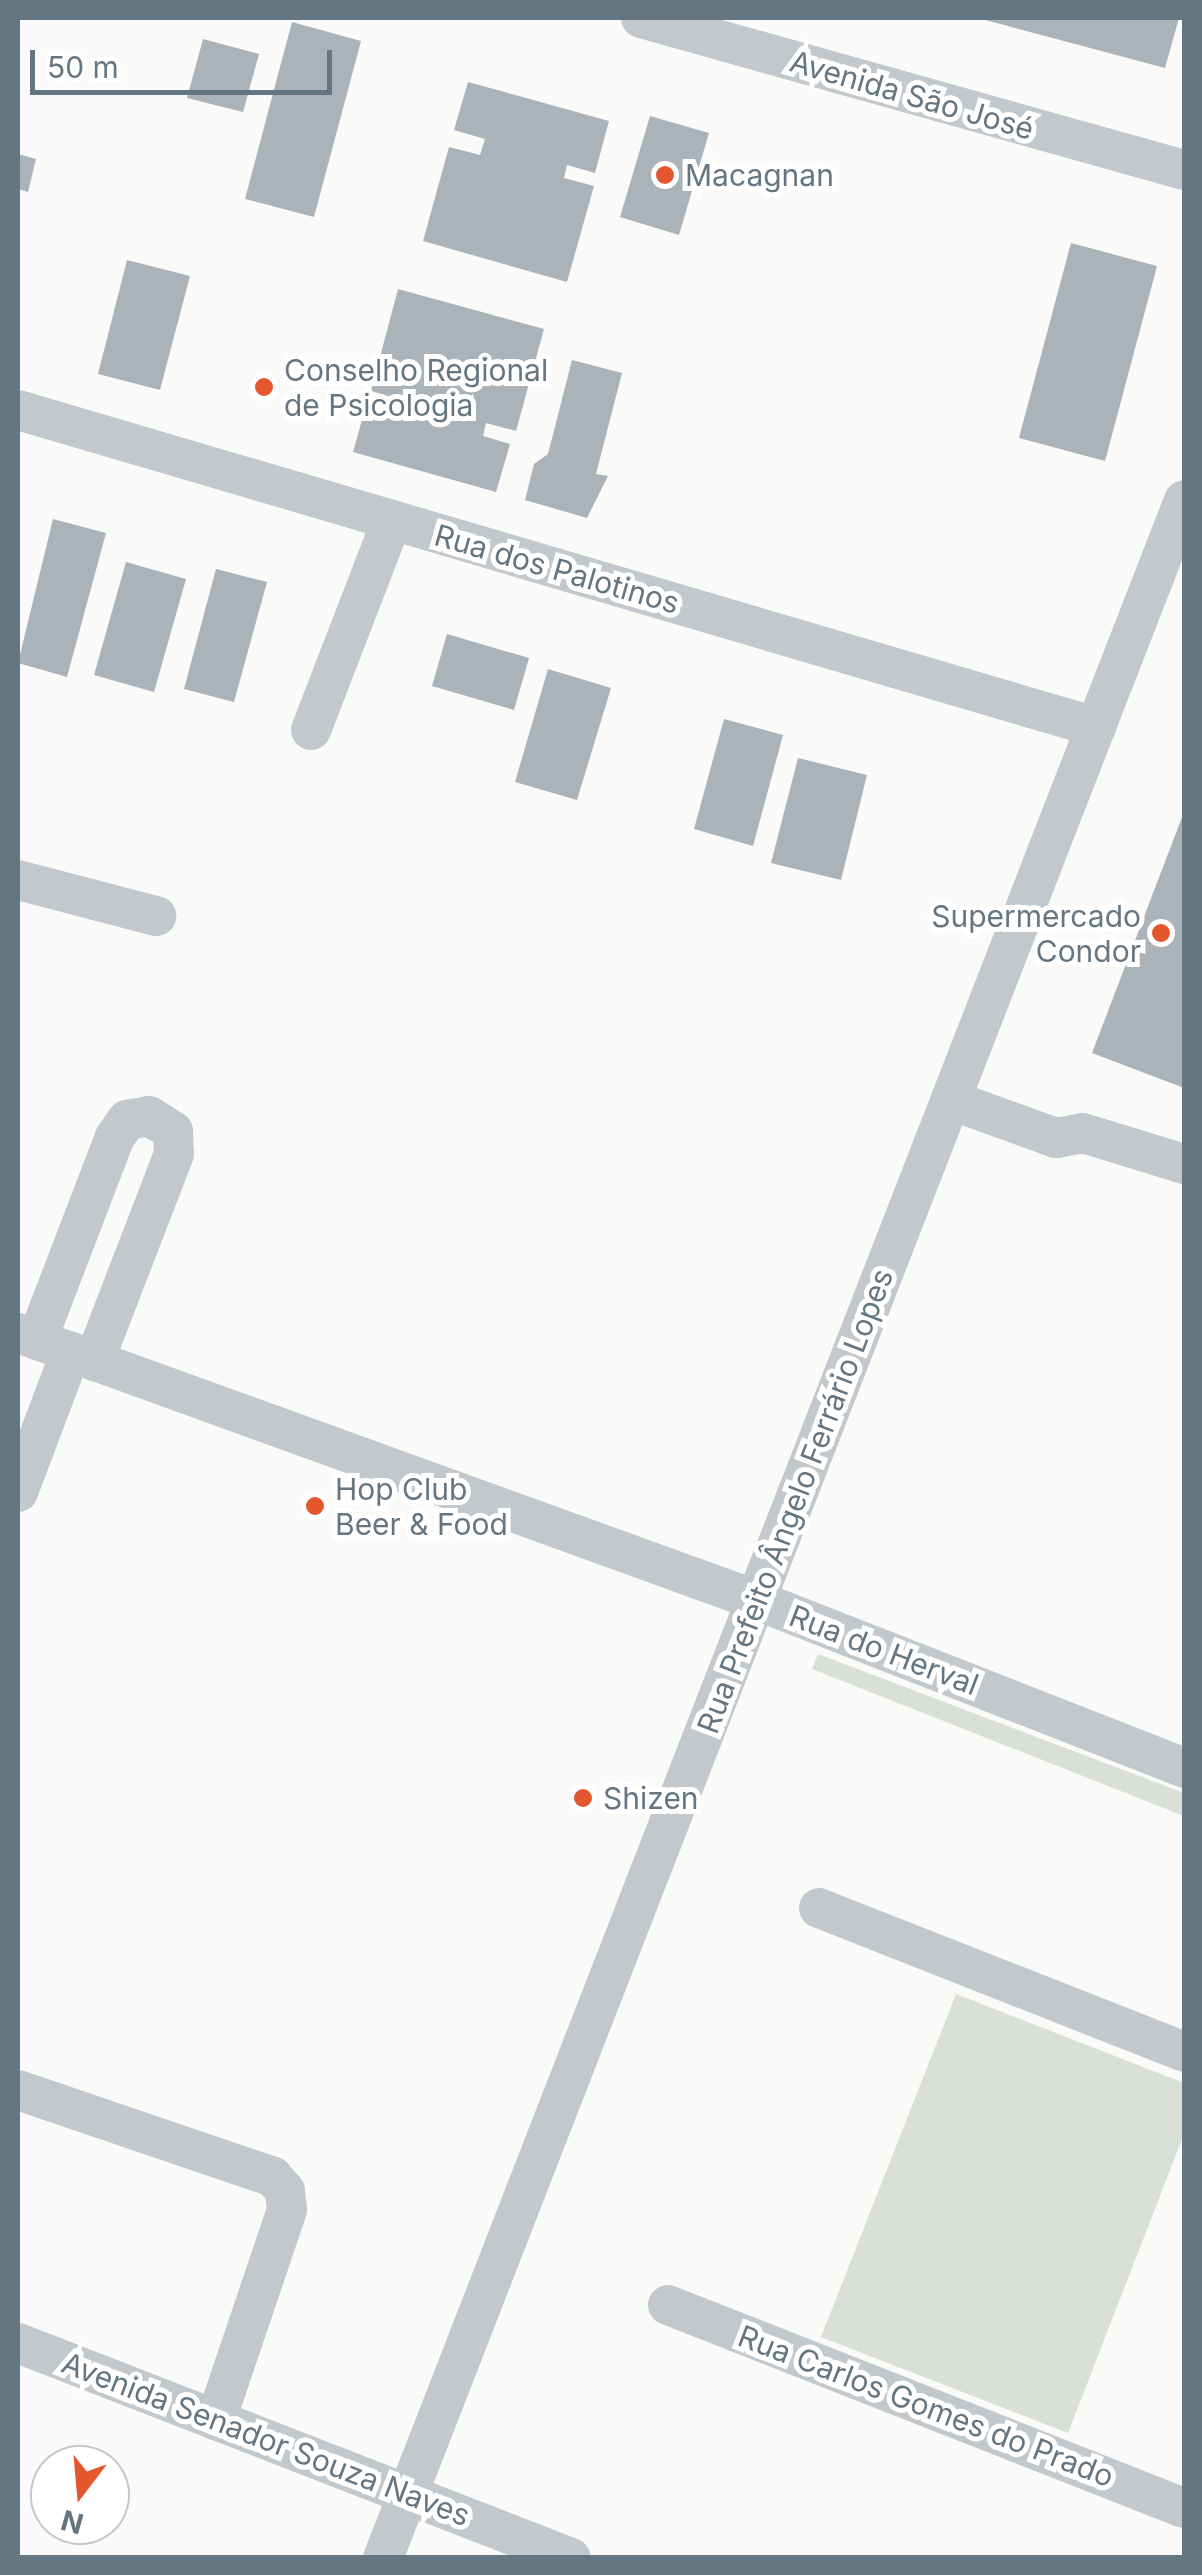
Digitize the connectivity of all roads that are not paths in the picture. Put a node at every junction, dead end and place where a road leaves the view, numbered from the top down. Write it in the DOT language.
graph roads {
  1 [pos="641,18"];
  2 [pos="1184,170"];
  3 [pos="18,410"];
  4 [pos="1184,500"];
  5 [pos="392,520"];
  6 [pos="1096,727"];
  7 [pos="311,730"];
  8 [pos="18,880"];
  9 [pos="156,916"];
  10 [pos="955,1089"];
  11 [pos="1184,1164"];
  12 [pos="55,1346"];
  13 [pos="18,1492"];
  14 [pos="756,1600"];
  15 [pos="1184,1768"];
  16 [pos="819,1908"];
  17 [pos="1184,2052"];
  18 [pos="18,2090"];
  19 [pos="668,2305"];
  20 [pos="18,2343"];
  21 [pos="216,2420"];
  22 [pos="408,2494"];
  23 [pos="1184,2508"];
  24 [pos="383,2558"];
  25 [pos="571,2558"];
  1 -- 2 [label="street, Avenida São José"];
  3 -- 5 [label="street, Rua dos Palotinos"];
  4 -- 6 [label="street, Rua Prefeito Ângelo Ferrário Lopes"];
  5 -- 6 [label="street, Rua dos Palotinos"];
  5 -- 7 [label="street"];
  6 -- 10 [label="street, Rua Prefeito Ângelo Ferrário Lopes"];
  8 -- 9 [label="street"];
  10 -- 11 [label="street"];
  10 -- 14 [label="street, Rua Prefeito Ângelo Ferrário Lopes"];
  12 -- 12 [label="street"];
  12 -- 13 [label="street"];
  12 -- 14 [label="street, Rua do Herval"];
  14 -- 15 [label="street, Rua do Herval"];
  14 -- 22 [label="street, Rua Prefeito Ângelo Ferrário Lopes"];
  16 -- 17 [label="street"];
  18 -- 21 [label="street"];
  19 -- 23 [label="street, Rua Carlos Gomes do Prado"];
  20 -- 21 [label="street, Avenida Senador Souza Naves"];
  21 -- 22 [label="street, Avenida Senador Souza Naves"];
  22 -- 24 [label="street, Rua Prefeito Ângelo Ferrário Lopes"];
  22 -- 25 [label="street, Avenida Senador Souza Naves"];
}
